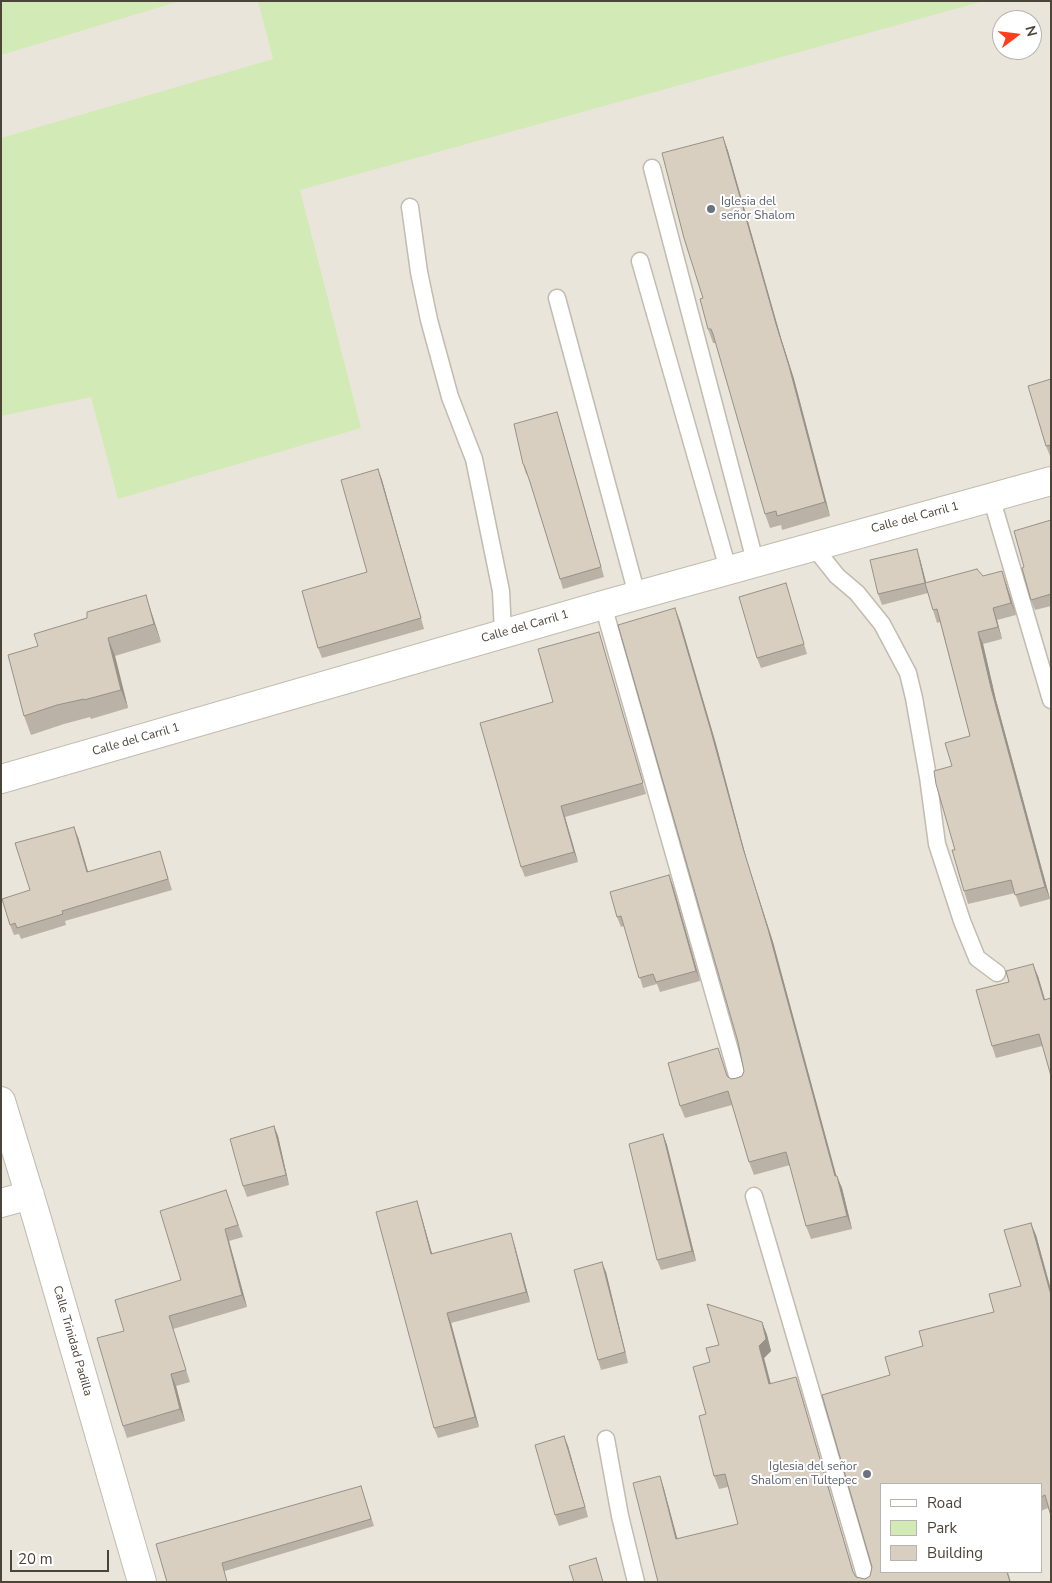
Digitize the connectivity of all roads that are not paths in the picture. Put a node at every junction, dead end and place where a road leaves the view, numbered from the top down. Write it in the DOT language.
graph roads {
  1 [pos="652,168"];
  2 [pos="410,207"];
  3 [pos="640,261"];
  4 [pos="557,298"];
  5 [pos="1051,481"];
  6 [pos="991,497"];
  7 [pos="813,546"];
  8 [pos="755,562"];
  9 [pos="728,569"];
  10 [pos="637,595"];
  11 [pos="602,605"];
  12 [pos="503,633"];
  13 [pos="1051,700"];
  14 [pos="1,779"];
  15 [pos="997,973"];
  16 [pos="739,1082"];
  17 [pos="1,1100"];
  18 [pos="30,1195"];
  19 [pos="754,1196"];
  20 [pos="1,1203"];
  21 [pos="606,1438"];
  22 [pos="142,1582"];
  23 [pos="636,1582"];
  24 [pos="867,1582"];
  1 -- 8 [label="lane"];
  2 -- 12 [label="lane"];
  3 -- 9 [label="lane"];
  4 -- 10 [label="lane"];
  5 -- 6 [label="street, Calle del Carril 1"];
  6 -- 7 [label="street, Calle del Carril 1"];
  6 -- 13 [label="lane"];
  7 -- 8 [label="street, Calle del Carril 1"];
  7 -- 15 [label="lane"];
  8 -- 9 [label="street, Calle del Carril 1"];
  9 -- 10 [label="street, Calle del Carril 1"];
  10 -- 11 [label="street, Calle del Carril 1"];
  11 -- 12 [label="street, Calle del Carril 1"];
  11 -- 16 [label="lane"];
  12 -- 14 [label="street, Calle del Carril 1"];
  17 -- 18 [label="street, Calle Trinidad Padilla"];
  18 -- 20 [label="street"];
  18 -- 22 [label="street, Calle Trinidad Padilla"];
  19 -- 24 [label="lane"];
  21 -- 23 [label="lane"];
}
